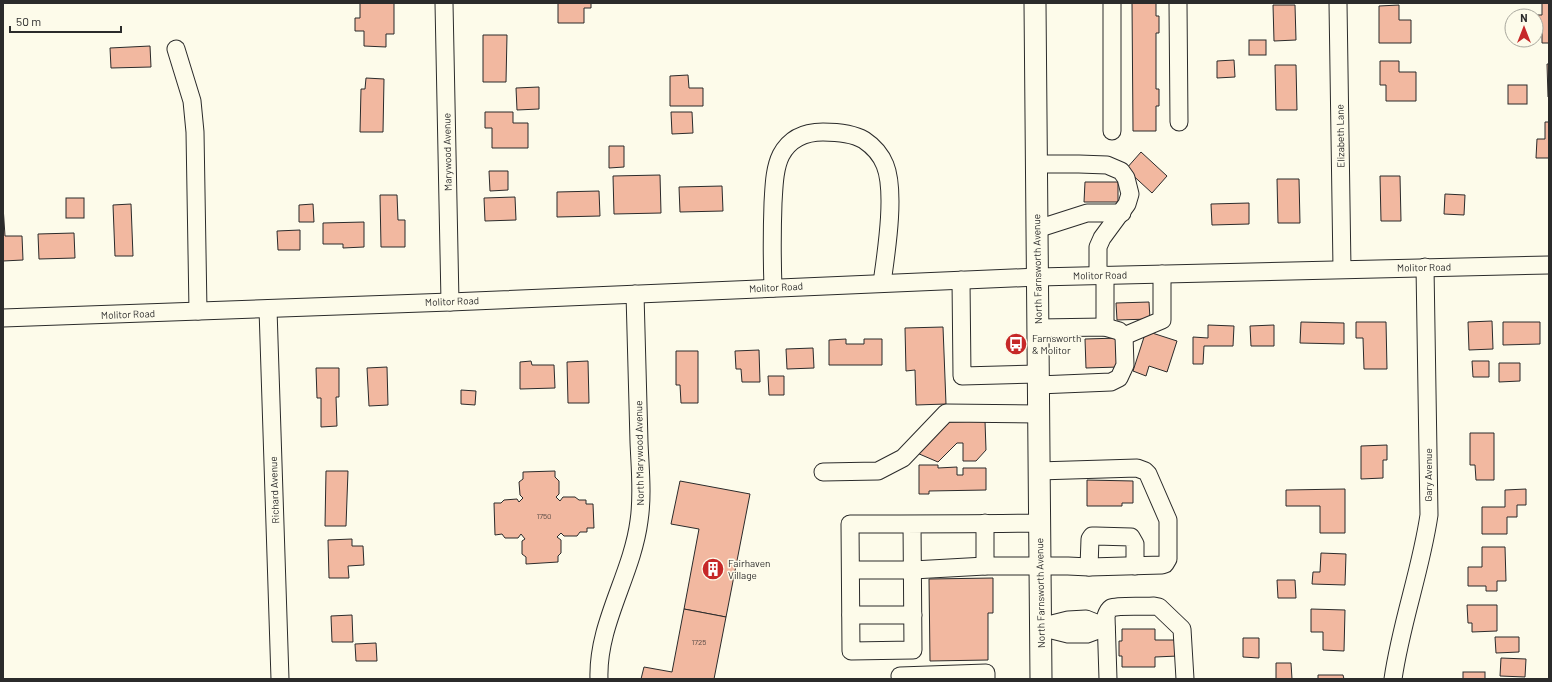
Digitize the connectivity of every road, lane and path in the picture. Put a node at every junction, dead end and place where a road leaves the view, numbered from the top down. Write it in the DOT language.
graph roads {
  1 [pos="444,3"];
  2 [pos="1035,3"];
  3 [pos="1112,3"];
  4 [pos="1178,3"];
  5 [pos="1338,3"];
  6 [pos="176,48"];
  7 [pos="1179,122"];
  8 [pos="1112,131"];
  9 [pos="1036,164"];
  10 [pos="1122,212"];
  11 [pos="1037,230"];
  12 [pos="1549,265"];
  13 [pos="1425,267"];
  14 [pos="1342,269"];
  15 [pos="1162,274"];
  16 [pos="1101,275"];
  17 [pos="1038,277"];
  18 [pos="961,280"];
  19 [pos="882,282"];
  20 [pos="773,288"];
  21 [pos="636,294"];
  22 [pos="450,302"];
  23 [pos="268,308"];
  24 [pos="198,311"];
  25 [pos="3,318"];
  26 [pos="1105,327"];
  27 [pos="1038,328"];
  28 [pos="1124,336"];
  29 [pos="1038,380"];
  30 [pos="1038,414"];
  31 [pos="1038,471"];
  32 [pos="822,472"];
  33 [pos="985,523"];
  34 [pos="1039,523"];
  35 [pos="912,524"];
  36 [pos="985,566"];
  37 [pos="1039,566"];
  38 [pos="1135,566"];
  39 [pos="1089,567"];
  40 [pos="851,570"];
  41 [pos="913,570"];
  42 [pos="913,615"];
  43 [pos="851,616"];
  44 [pos="1040,626"];
  45 [pos="1106,627"];
  46 [pos="280,676"];
  47 [pos="598,679"];
  48 [pos="901,679"];
  49 [pos="986,679"];
  50 [pos="1041,679"];
  51 [pos="1108,679"];
  52 [pos="1185,679"];
  53 [pos="1393,679"];
  1 -- 22 [label="street, Marywood Avenue"];
  2 -- 9 [label="main road, North Farnsworth Avenue"];
  3 -- 8 [label="street"];
  4 -- 7 [label="street"];
  5 -- 14 [label="street, Elizabeth Lane"];
  6 -- 24 [label="street"];
  9 -- 10 [label="street"];
  9 -- 11 [label="main road, North Farnsworth Avenue"];
  10 -- 11 [label="street"];
  10 -- 16 [label="street"];
  11 -- 17 [label="main road, North Farnsworth Avenue"];
  12 -- 13 [label="street, Molitor Road"];
  13 -- 14 [label="street, Molitor Road"];
  13 -- 53 [label="street, Gary Avenue"];
  14 -- 15 [label="street, Molitor Road"];
  15 -- 16 [label="street, Molitor Road"];
  15 -- 28 [label="street"];
  16 -- 17 [label="street, Molitor Road"];
  16 -- 26 [label="street"];
  17 -- 18 [label="street, Molitor Road"];
  17 -- 27 [label="main road, North Farnsworth Avenue"];
  18 -- 19 [label="street, Molitor Road"];
  18 -- 29 [label="street"];
  19 -- 20 [label="street, Molitor Road"];
  19 -- 20 [label="street"];
  20 -- 21 [label="street, Molitor Road"];
  21 -- 22 [label="street, Molitor Road"];
  21 -- 47 [label="street, North Marywood Avenue"];
  22 -- 23 [label="street, Molitor Road"];
  23 -- 24 [label="street, Molitor Road"];
  23 -- 46 [label="street, Richard Avenue"];
  24 -- 25 [label="street, Molitor Road"];
  26 -- 27 [label="street"];
  26 -- 28 [label="street"];
  27 -- 29 [label="main road, North Farnsworth Avenue"];
  28 -- 29 [label="street"];
  29 -- 30 [label="main road, North Farnsworth Avenue"];
  30 -- 31 [label="main road, North Farnsworth Avenue"];
  30 -- 32 [label="street"];
  31 -- 34 [label="main road, North Farnsworth Avenue"];
  31 -- 38 [label="street"];
  33 -- 34 [label="street"];
  33 -- 35 [label="street"];
  33 -- 36 [label="street"];
  34 -- 37 [label="main road, North Farnsworth Avenue"];
  35 -- 40 [label="street"];
  35 -- 41 [label="street"];
  36 -- 37 [label="street"];
  36 -- 41 [label="street"];
  37 -- 39 [label="street"];
  37 -- 44 [label="main road, North Farnsworth Avenue"];
  38 -- 39 [label="street"];
  38 -- 39 [label="street"];
  40 -- 41 [label="street"];
  40 -- 43 [label="street"];
  41 -- 42 [label="street"];
  42 -- 43 [label="street"];
  42 -- 43 [label="street"];
  44 -- 45 [label="street"];
  44 -- 50 [label="main road, North Farnsworth Avenue"];
  45 -- 51 [label="street"];
  45 -- 52 [label="street"];
  48 -- 49 [label="street"];
}
